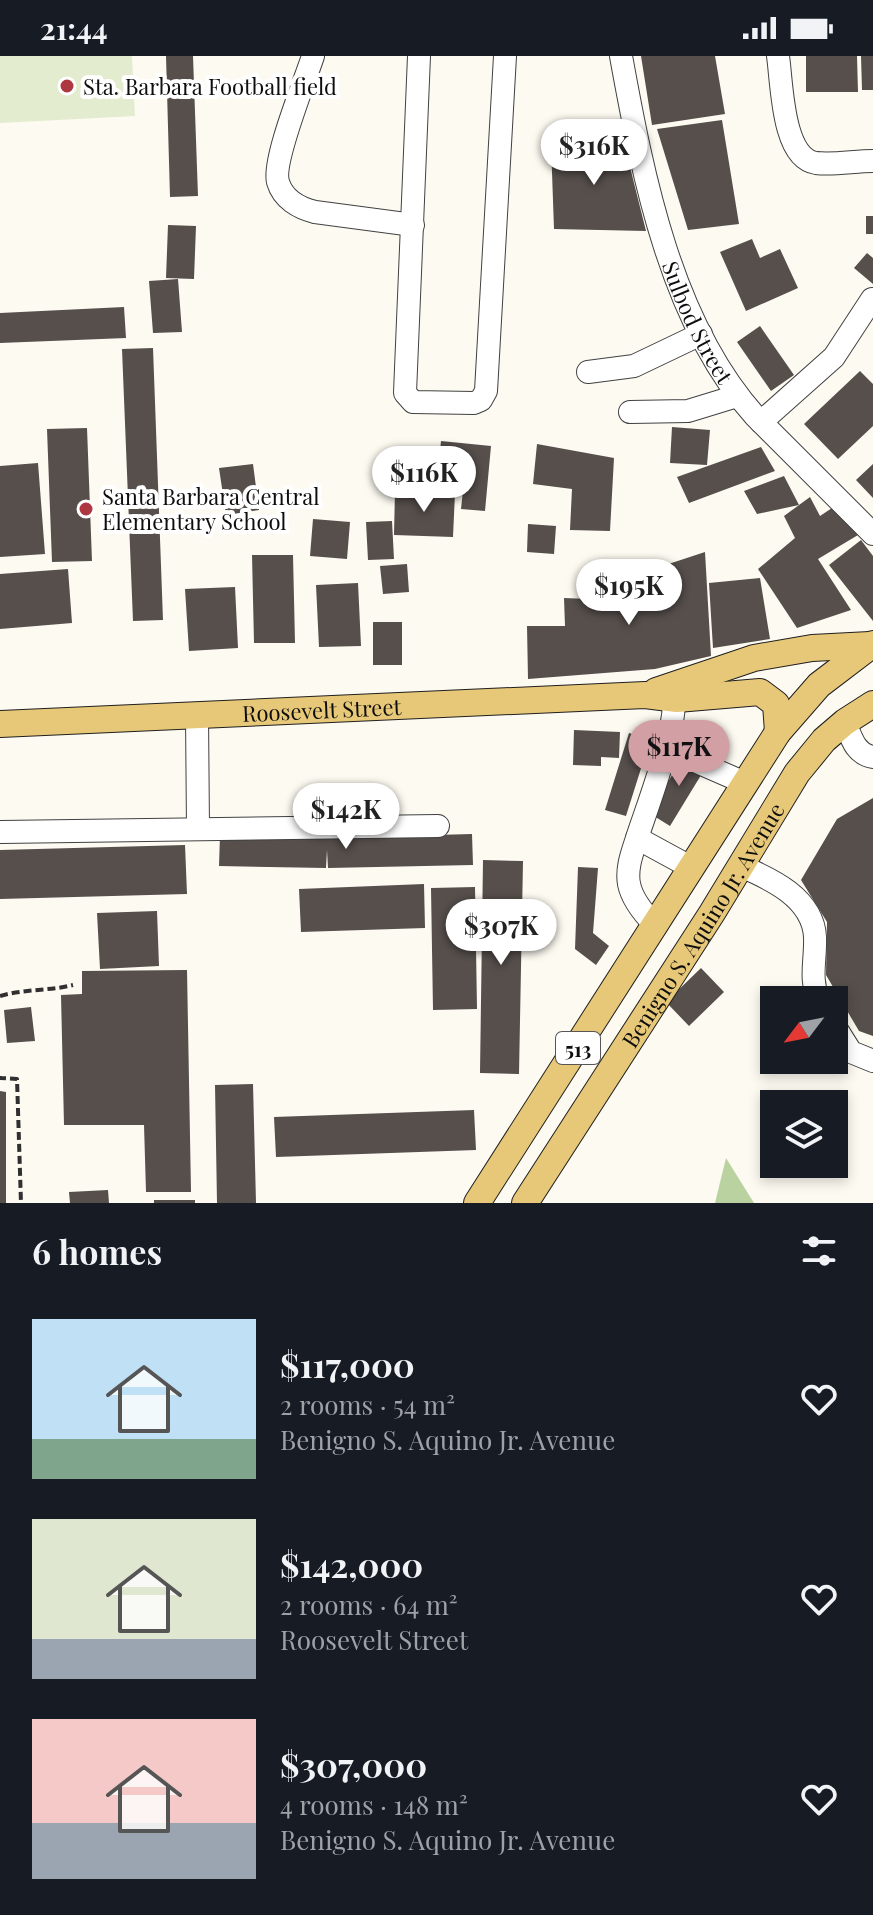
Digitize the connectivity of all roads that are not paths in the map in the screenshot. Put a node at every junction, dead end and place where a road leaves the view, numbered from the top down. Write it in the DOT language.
graph roads {
  1 [pos="313,56"];
  2 [pos="419,56"];
  3 [pos="505,56"];
  4 [pos="621,56"];
  5 [pos="778,56"];
  6 [pos="873,161"];
  7 [pos="413,225"];
  8 [pos="872,299"];
  9 [pos="701,334"];
  10 [pos="588,372"];
  11 [pos="737,396"];
  12 [pos="630,412"];
  13 [pos="761,422"];
  14 [pos="870,523"];
  15 [pos="872,644"];
  16 [pos="675,692"];
  17 [pos="873,704"];
  18 [pos="197,715"];
  19 [pos="845,722"];
  20 [pos="0,724"];
  21 [pos="778,732"];
  22 [pos="665,748"];
  23 [pos="873,757"];
  24 [pos="745,783"];
  25 [pos="0,815"];
  26 [pos="438,826"];
  27 [pos="198,829"];
  28 [pos="0,832"];
  29 [pos="637,838"];
  30 [pos="741,866"];
  31 [pos="692,868"];
  32 [pos="677,892"];
  33 [pos="712,913"];
  34 [pos="656,926"];
  35 [pos="814,986"];
  36 [pos="848,1047"];
  37 [pos="873,1061"];
  38 [pos="477,1203"];
  39 [pos="525,1203"];
  1 -- 7 [label="street"];
  2 -- 7 [label="street"];
  3 -- 7 [label="street"];
  4 -- 9 [label="street, Sulbod Street"];
  5 -- 6 [label="street"];
  8 -- 13 [label="street"];
  9 -- 10 [label="street"];
  9 -- 11 [label="street, Sulbod Street"];
  11 -- 12 [label="street"];
  11 -- 13 [label="street, Sulbod Street"];
  13 -- 14 [label="street, Sulbod Street"];
  15 -- 16 [label="main road, Roosevelt Street"];
  15 -- 21 [label="main road, Benigno S. Aquino Jr. Avenue / 513"];
  16 -- 18 [label="main road, Roosevelt Street"];
  16 -- 21 [label="main road, Roosevelt Street"];
  16 -- 22 [label="street"];
  17 -- 19 [label="main road, Benigno S. Aquino Jr. Avenue / 513"];
  18 -- 20 [label="main road, Roosevelt Street"];
  18 -- 27 [label="street"];
  19 -- 23 [label="street"];
  19 -- 30 [label="main road, Benigno S. Aquino Jr. Avenue / 513"];
  21 -- 24 [label="main road, Benigno S. Aquino Jr. Avenue / 513"];
  22 -- 24 [label="street"];
  22 -- 29 [label="street"];
  24 -- 31 [label="main road, Benigno S. Aquino Jr. Avenue / 513"];
  25 -- 28 [label="street"];
  26 -- 27 [label="street"];
  27 -- 28 [label="street"];
  29 -- 31 [label="street"];
  29 -- 34 [label="street"];
  30 -- 33 [label="main road, Benigno S. Aquino Jr. Avenue / 513"];
  30 -- 35 [label="street"];
  31 -- 32 [label="main road, Benigno S. Aquino Jr. Avenue / 513"];
  32 -- 33 [label="main road"];
  32 -- 34 [label="main road, Benigno S. Aquino Jr. Avenue / 513"];
  33 -- 39 [label="main road, Benigno S. Aquino Jr. Avenue / 513"];
  34 -- 38 [label="main road, Benigno S. Aquino Jr. Avenue / 513"];
  36 -- 37 [label="street"];
}
